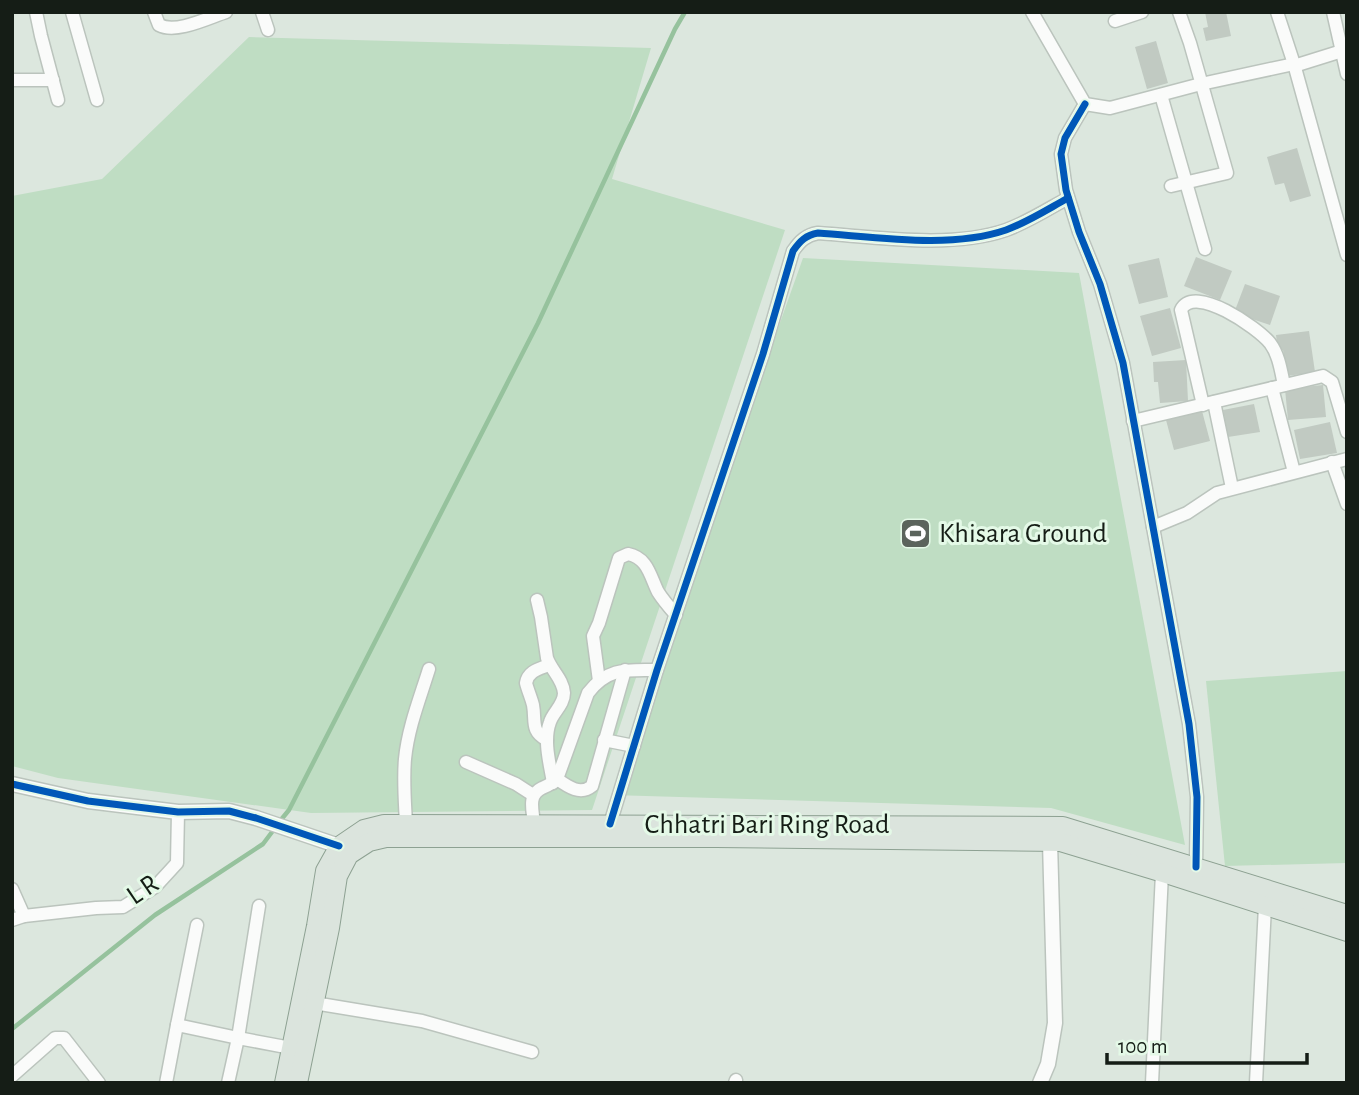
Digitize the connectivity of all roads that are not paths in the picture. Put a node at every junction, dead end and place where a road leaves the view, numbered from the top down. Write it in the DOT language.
graph roads {
  1 [pos="36,12"];
  2 [pos="72,12"];
  3 [pos="154,12"];
  4 [pos="226,12"];
  5 [pos="262,12"];
  6 [pos="1032,12"];
  7 [pos="1142,12"];
  8 [pos="1179,12"];
  9 [pos="1277,12"];
  10 [pos="1333,12"];
  11 [pos="1115,21"];
  12 [pos="268,30"];
  13 [pos="1342,51"];
  14 [pos="1294,65"];
  15 [pos="1347,72"];
  16 [pos="12,80"];
  17 [pos="53,80"];
  18 [pos="1201,84"];
  19 [pos="1161,95"];
  20 [pos="58,100"];
  21 [pos="97,100"];
  22 [pos="1085,103"];
  23 [pos="1186,184"];
  24 [pos="1171,186"];
  25 [pos="1068,198"];
  26 [pos="1205,248"];
  27 [pos="1347,255"];
  28 [pos="1278,387"];
  29 [pos="1209,403"];
  30 [pos="1133,421"];
  31 [pos="1347,432"];
  32 [pos="1347,458"];
  33 [pos="1332,462"];
  34 [pos="1294,472"];
  35 [pos="1232,488"];
  36 [pos="1347,504"];
  37 [pos="1153,527"];
  38 [pos="537,600"];
  39 [pos="676,615"];
  40 [pos="549,665"];
  41 [pos="429,669"];
  42 [pos="625,670"];
  43 [pos="657,670"];
  44 [pos="599,681"];
  45 [pos="547,740"];
  46 [pos="604,740"];
  47 [pos="634,746"];
  48 [pos="466,762"];
  49 [pos="555,781"];
  50 [pos="12,784"];
  51 [pos="533,795"];
  52 [pos="178,812"];
  53 [pos="405,824"];
  54 [pos="534,824"];
  55 [pos="610,824"];
  56 [pos="1050,842"];
  57 [pos="339,846"];
  58 [pos="1196,867"];
  59 [pos="1162,873"];
  60 [pos="12,888"];
  61 [pos="259,906"];
  62 [pos="1265,906"];
  63 [pos="1347,915"];
  64 [pos="18,918"];
  65 [pos="197,925"];
  66 [pos="1347,932"];
  67 [pos="314,1003"];
  68 [pos="177,1025"];
  69 [pos="237,1038"];
  70 [pos="291,1048"];
  71 [pos="532,1052"];
  72 [pos="12,1076"];
  73 [pos="99,1083"];
  74 [pos="166,1083"];
  75 [pos="229,1083"];
  76 [pos="284,1083"];
  77 [pos="298,1083"];
  78 [pos="1040,1083"];
  79 [pos="1152,1083"];
  80 [pos="1256,1083"];
  1 -- 17 [label="street"];
  2 -- 21 [label="street"];
  3 -- 4 [label="street"];
  5 -- 12 [label="street"];
  6 -- 22 [label="street"];
  7 -- 11 [label="street"];
  8 -- 18 [label="street"];
  9 -- 14 [label="street"];
  10 -- 13 [label="street"];
  13 -- 14 [label="street"];
  13 -- 15 [label="street"];
  14 -- 18 [label="street"];
  14 -- 27 [label="street"];
  16 -- 17 [label="street"];
  17 -- 20 [label="street"];
  18 -- 19 [label="street"];
  18 -- 23 [label="street"];
  19 -- 22 [label="street"];
  19 -- 23 [label="street"];
  22 -- 25 [label="street"];
  23 -- 24 [label="street"];
  23 -- 26 [label="street"];
  25 -- 30 [label="street"];
  25 -- 39 [label="street"];
  28 -- 29 [label="street"];
  28 -- 29 [label="street"];
  28 -- 31 [label="street"];
  28 -- 34 [label="street"];
  29 -- 30 [label="street"];
  29 -- 35 [label="street"];
  30 -- 37 [label="street"];
  32 -- 33 [label="street"];
  33 -- 34 [label="street"];
  33 -- 36 [label="street"];
  34 -- 35 [label="street"];
  35 -- 37 [label="street"];
  37 -- 58 [label="street"];
  38 -- 40 [label="street"];
  39 -- 43 [label="street"];
  39 -- 44 [label="street"];
  40 -- 45 [label="street"];
  40 -- 45 [label="street"];
  41 -- 53 [label="street"];
  42 -- 43 [label="street"];
  42 -- 44 [label="street"];
  42 -- 46 [label="street"];
  43 -- 47 [label="street"];
  44 -- 49 [label="street"];
  45 -- 49 [label="street"];
  46 -- 47 [label="street"];
  46 -- 49 [label="street"];
  47 -- 55 [label="street"];
  48 -- 51 [label="street"];
  49 -- 51 [label="street"];
  50 -- 52 [label="street"];
  51 -- 54 [label="street"];
  52 -- 57 [label="street"];
  52 -- 64 [label="street, L R"];
  53 -- 54 [label="main road, Chhatri Bari Ring Road"];
  53 -- 57 [label="main road, Chhatri Bari Ring Road"];
  54 -- 55 [label="main road, Chhatri Bari Ring Road"];
  55 -- 58 [label="main road, Chhatri Bari Ring Road"];
  56 -- 59 [label="main road, Chhatri Bari Ring Road"];
  56 -- 67 [label="main road, Chhatri Bari Ring Road"];
  56 -- 78 [label="street"];
  57 -- 70 [label="main road"];
  58 -- 63 [label="main road, Chhatri Bari Ring Road"];
  59 -- 62 [label="main road, Chhatri Bari Ring Road"];
  59 -- 79 [label="street"];
  60 -- 64 [label="street"];
  61 -- 69 [label="street"];
  62 -- 66 [label="main road, Chhatri Bari Ring Road"];
  62 -- 80 [label="street"];
  65 -- 68 [label="street"];
  67 -- 71 [label="street"];
  67 -- 77 [label="main road, Chhatri Bari Ring Road"];
  68 -- 69 [label="street"];
  68 -- 74 [label="street"];
  69 -- 70 [label="street"];
  69 -- 75 [label="street"];
  70 -- 76 [label="main road"];
  72 -- 73 [label="street"];
}
